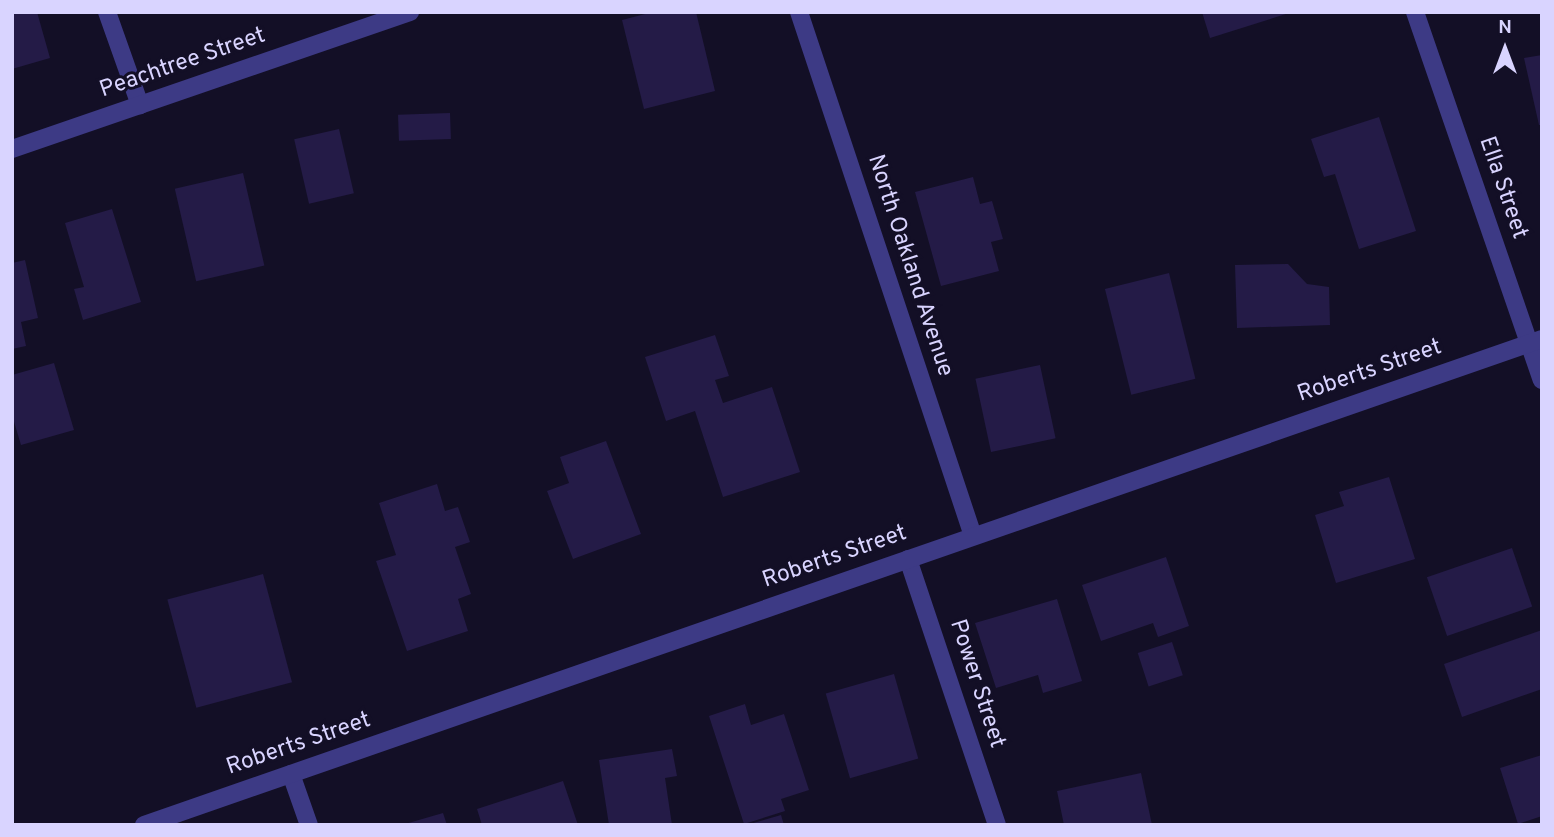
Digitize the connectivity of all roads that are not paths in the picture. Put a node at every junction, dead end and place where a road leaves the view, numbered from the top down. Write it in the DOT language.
graph roads {
  1 [pos="107,12"];
  2 [pos="410,12"];
  3 [pos="799,12"];
  4 [pos="1415,12"];
  5 [pos="140,105"];
  6 [pos="12,149"];
  7 [pos="1535,341"];
  8 [pos="1542,380"];
  9 [pos="973,536"];
  10 [pos="908,559"];
  11 [pos="291,774"];
  12 [pos="144,825"];
  13 [pos="309,825"];
  14 [pos="997,825"];
  1 -- 5 [label="street"];
  2 -- 5 [label="street, Peachtree Street"];
  3 -- 9 [label="street, North Oakland Avenue"];
  4 -- 7 [label="street, Ella Street"];
  5 -- 6 [label="street, Peachtree Street"];
  7 -- 8 [label="street, Ella Street"];
  7 -- 9 [label="street, Roberts Street"];
  9 -- 10 [label="street, Roberts Street"];
  10 -- 11 [label="street, Roberts Street"];
  10 -- 14 [label="street, Power Street"];
  11 -- 12 [label="street, Roberts Street"];
  11 -- 13 [label="street"];
}
